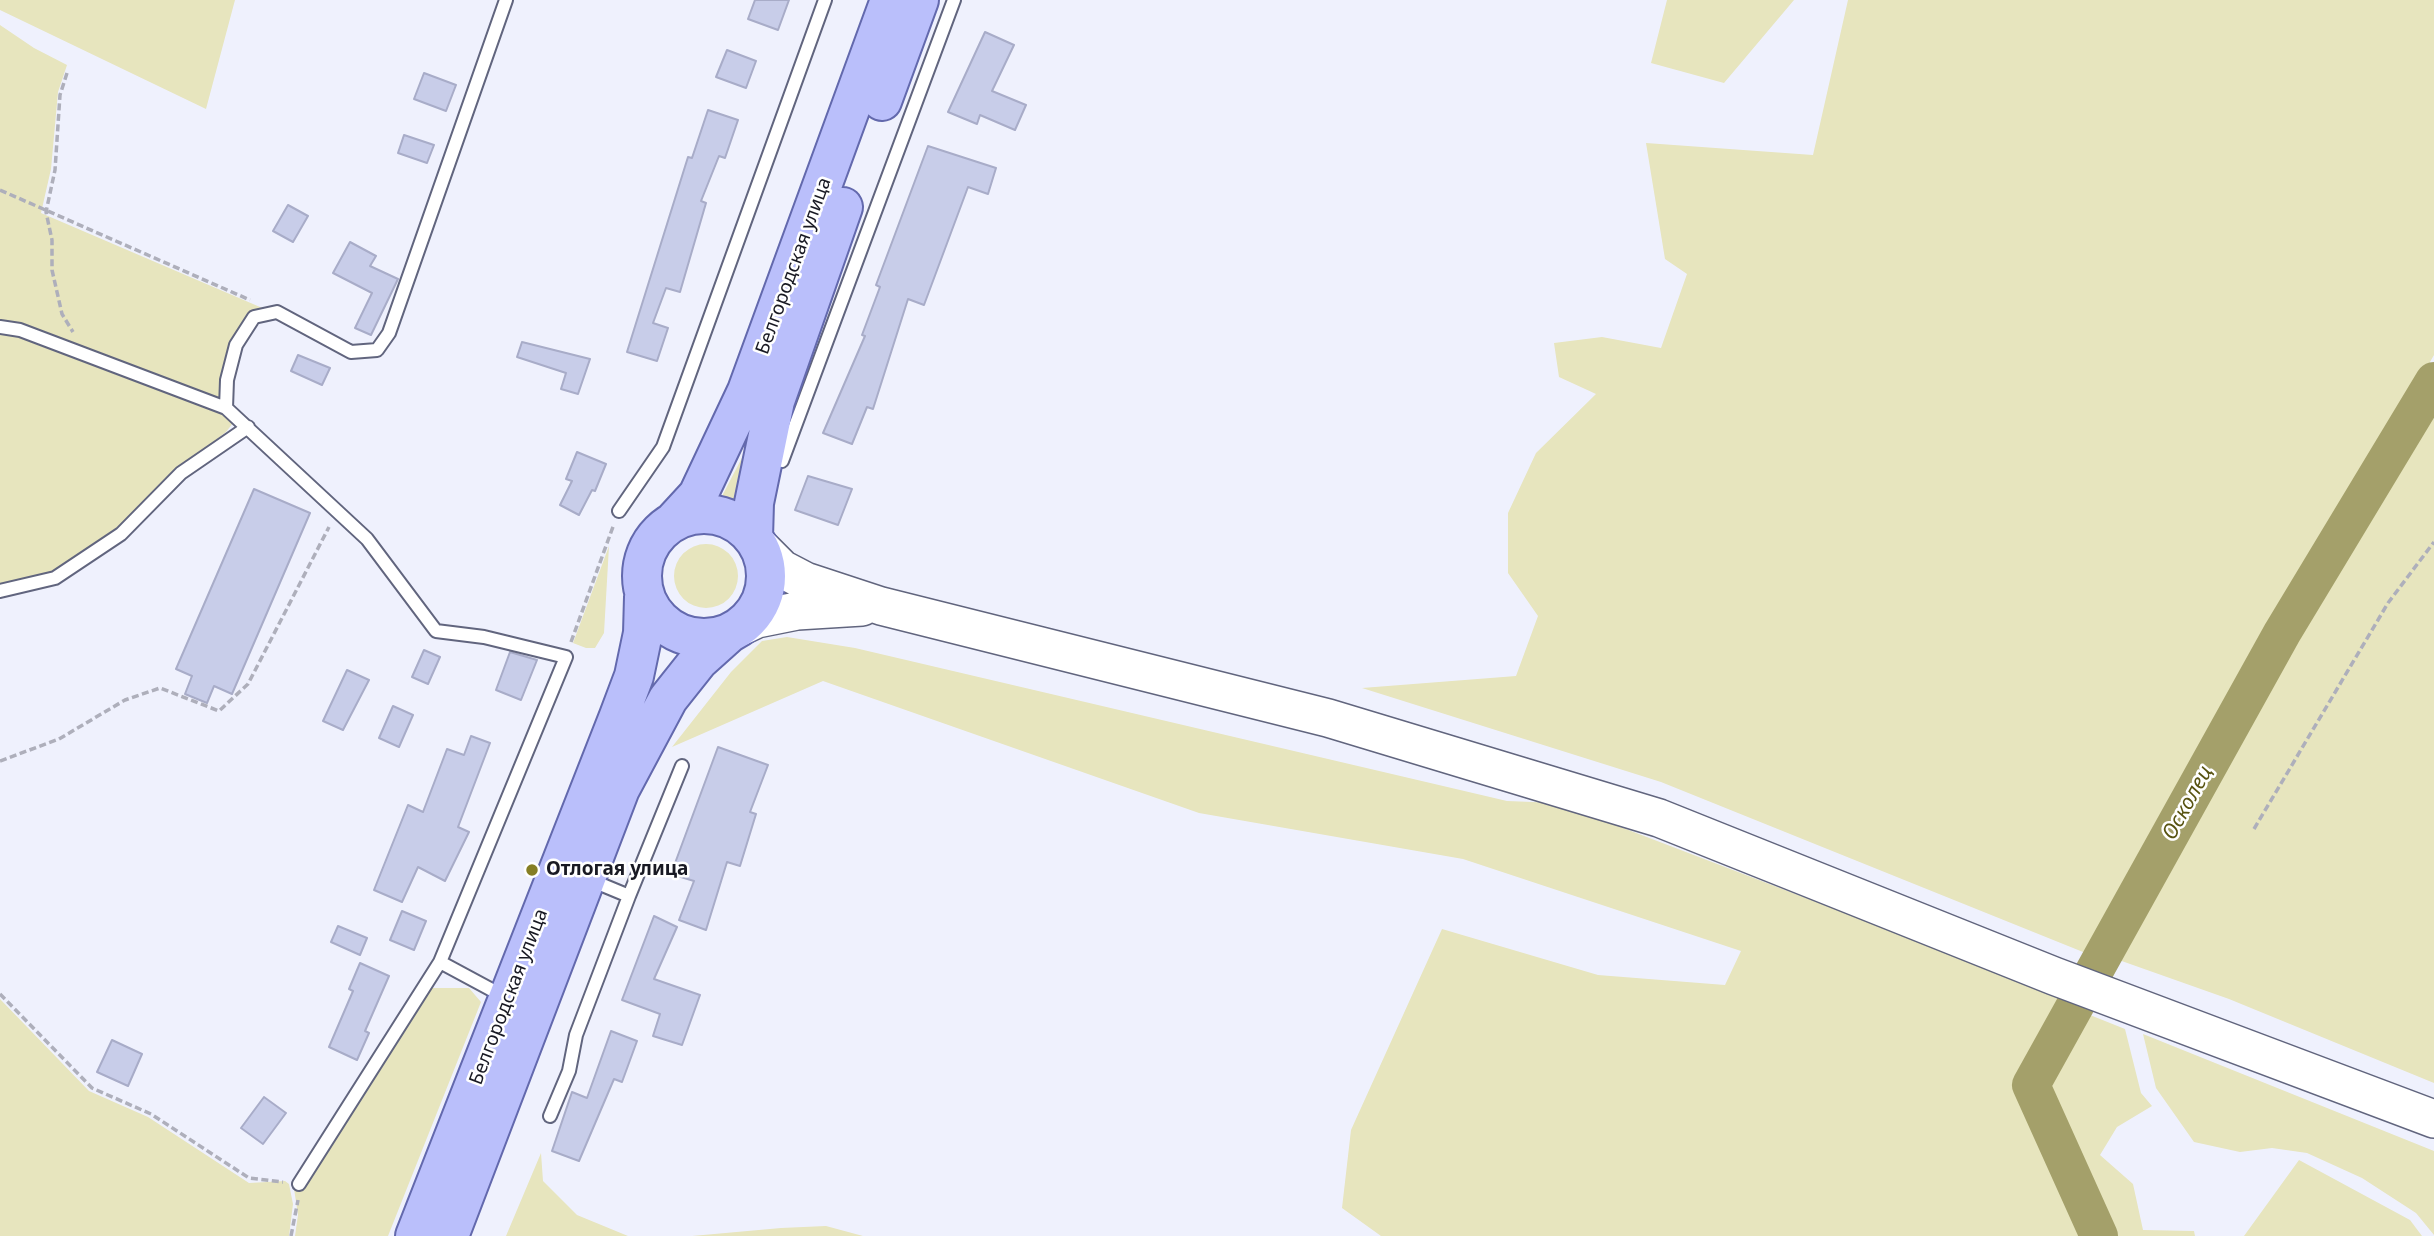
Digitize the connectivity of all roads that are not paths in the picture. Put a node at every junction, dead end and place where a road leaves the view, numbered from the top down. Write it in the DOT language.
graph roads {
  1 [pos="506,0"];
  2 [pos="825,0"];
  3 [pos="890,0"];
  4 [pos="919,0"];
  5 [pos="954,0"];
  6 [pos="0,327"];
  7 [pos="226,408"];
  8 [pos="248,427"];
  9 [pos="782,461"];
  10 [pos="619,511"];
  11 [pos="675,520"];
  12 [pos="755,542"];
  13 [pos="0,591"];
  14 [pos="645,597"];
  15 [pos="881,606"];
  16 [pos="734,631"];
  17 [pos="682,766"];
  18 [pos="585,878"];
  19 [pos="629,896"];
  20 [pos="440,962"];
  21 [pos="509,999"];
  22 [pos="550,1116"];
  23 [pos="2434,1119"];
  24 [pos="299,1184"];
  25 [pos="415,1236"];
  26 [pos="449,1236"];
  1 -- 7 [label="lane"];
  2 -- 10 [label="lane"];
  3 -- 11 [label="main road, Белгородская улица"];
  4 -- 12 [label="main road, Белгородская улица"];
  5 -- 9 [label="lane"];
  6 -- 7 [label="lane"];
  7 -- 8 [label="lane"];
  8 -- 13 [label="lane"];
  8 -- 20 [label="lane"];
  11 -- 12 [label="main road"];
  11 -- 14 [label="main road"];
  12 -- 15 [label="main road"];
  12 -- 16 [label="main road"];
  14 -- 16 [label="main road"];
  14 -- 21 [label="main road, Белгородская улица"];
  15 -- 16 [label="main road"];
  15 -- 23 [label="main road"];
  16 -- 18 [label="main road, Белгородская улица"];
  17 -- 19 [label="lane"];
  18 -- 19 [label="lane"];
  18 -- 26 [label="main road, Белгородская улица"];
  19 -- 22 [label="lane"];
  20 -- 21 [label="lane"];
  20 -- 24 [label="lane"];
  21 -- 25 [label="main road, Белгородская улица"];
}
